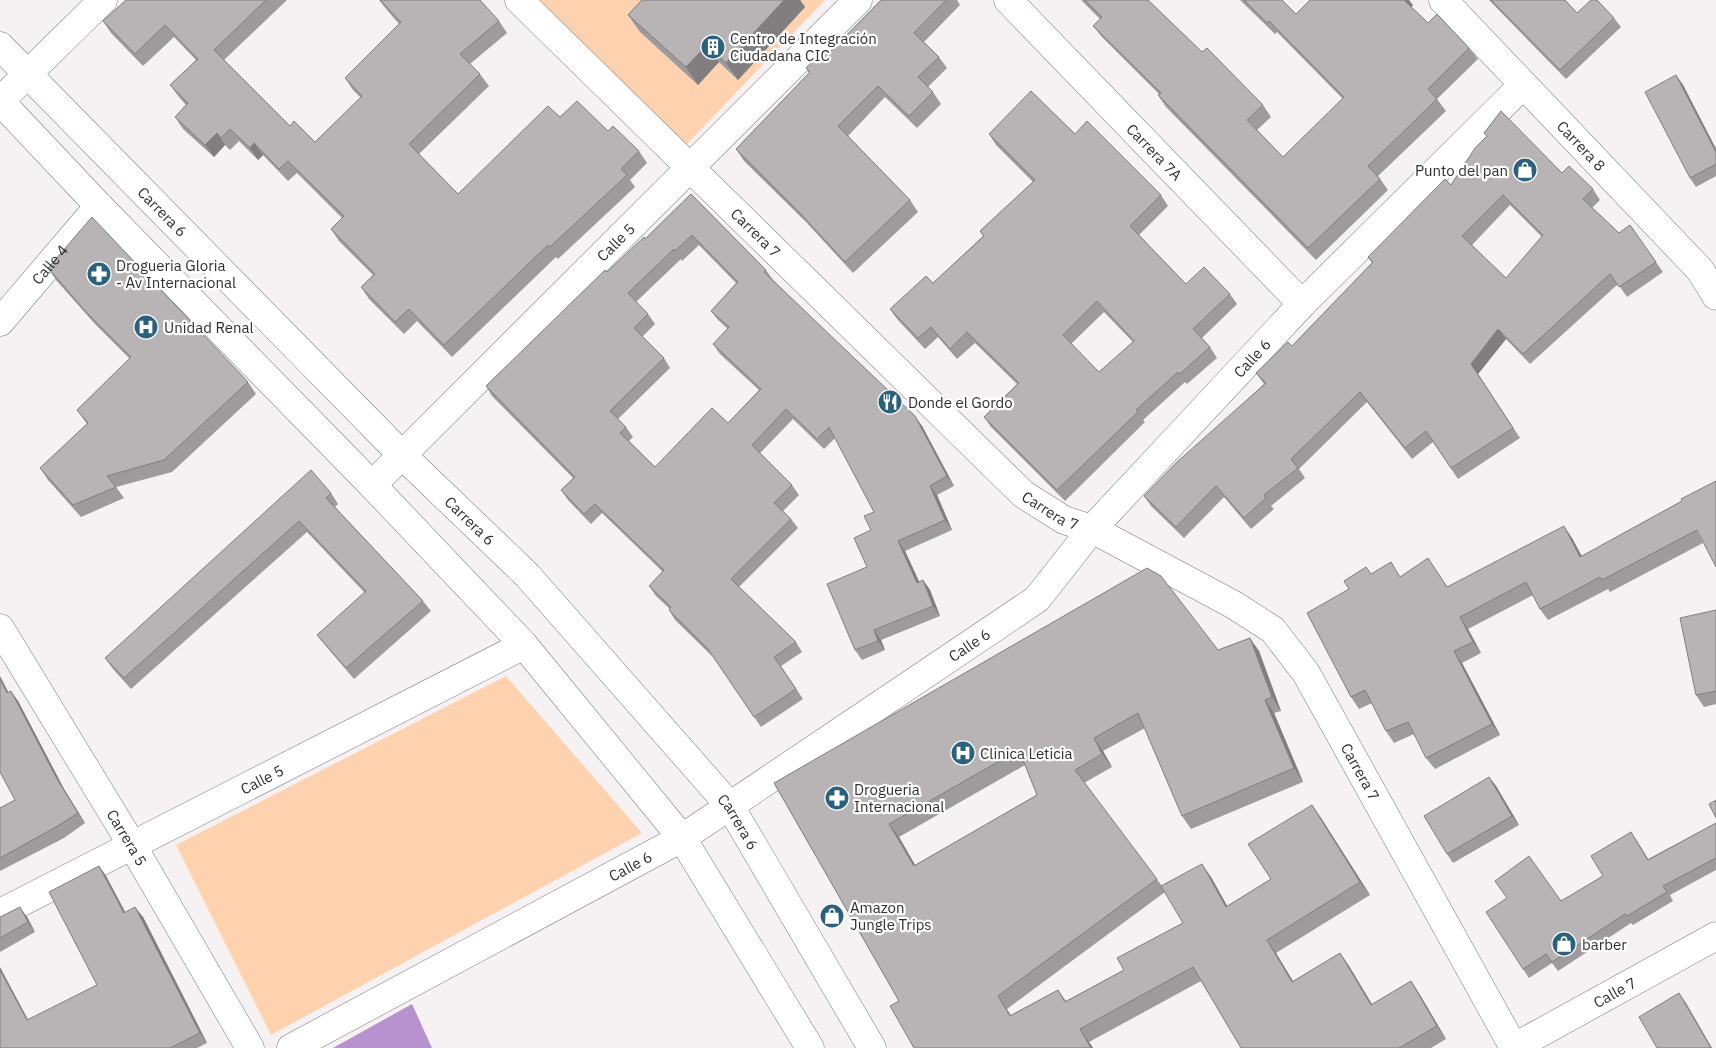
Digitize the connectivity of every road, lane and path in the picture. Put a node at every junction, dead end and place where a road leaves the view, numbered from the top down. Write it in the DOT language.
graph roads {
  1 [pos="103,0"];
  2 [pos="519,0"];
  3 [pos="858,0"];
  4 [pos="1008,0"];
  5 [pos="1443,0"];
  6 [pos="0,46"];
  7 [pos="27,74"];
  8 [pos="1523,85"];
  9 [pos="0,101"];
  10 [pos="690,170"];
  11 [pos="98,206"];
  12 [pos="1708,265"];
  13 [pos="1716,296"];
  14 [pos="1302,304"];
  15 [pos="0,322"];
  16 [pos="403,456"];
  17 [pos="372,485"];
  18 [pos="1092,529"];
  19 [pos="0,628"];
  20 [pos="524,645"];
  21 [pos="730,806"];
  22 [pos="682,838"];
  23 [pos="132,845"];
  24 [pos="0,913"];
  25 [pos="1716,936"];
  26 [pos="250,1048"];
  27 [pos="291,1048"];
  28 [pos="810,1048"];
  29 [pos="872,1048"];
  30 [pos="1514,1048"];
  1 -- 7 [label="street"];
  2 -- 10 [label="street, Carrera 7"];
  3 -- 10 [label="street, Calle 5"];
  4 -- 14 [label="street, Carrera 7A"];
  5 -- 8 [label="street, Carrera 8"];
  6 -- 7 [label="street, Carrera 6"];
  7 -- 9 [label="street"];
  7 -- 16 [label="street, Carrera 6"];
  8 -- 12 [label="street, Carrera 8"];
  8 -- 14 [label="street, Calle 6"];
  9 -- 11 [label="street"];
  10 -- 16 [label="street, Calle 5"];
  10 -- 18 [label="street, Carrera 7"];
  11 -- 15 [label="street, Calle 4"];
  11 -- 17 [label="street"];
  12 -- 13 [label="street, Carrera 8"];
  14 -- 18 [label="street, Calle 6"];
  16 -- 17 [label="street, Calle 5"];
  16 -- 21 [label="street, Carrera 6"];
  17 -- 20 [label="street"];
  18 -- 21 [label="street, Calle 6"];
  18 -- 30 [label="street, Carrera 7"];
  19 -- 23 [label="street, Carrera 5"];
  20 -- 22 [label="street"];
  20 -- 23 [label="street, Calle 5"];
  21 -- 22 [label="street, Calle 6"];
  21 -- 29 [label="street, Carrera 6"];
  22 -- 27 [label="street, Calle 6"];
  22 -- 28 [label="street"];
  23 -- 24 [label="street, Calle 5"];
  23 -- 26 [label="street, Carrera 5"];
  25 -- 30 [label="street, Calle 7"];
}
